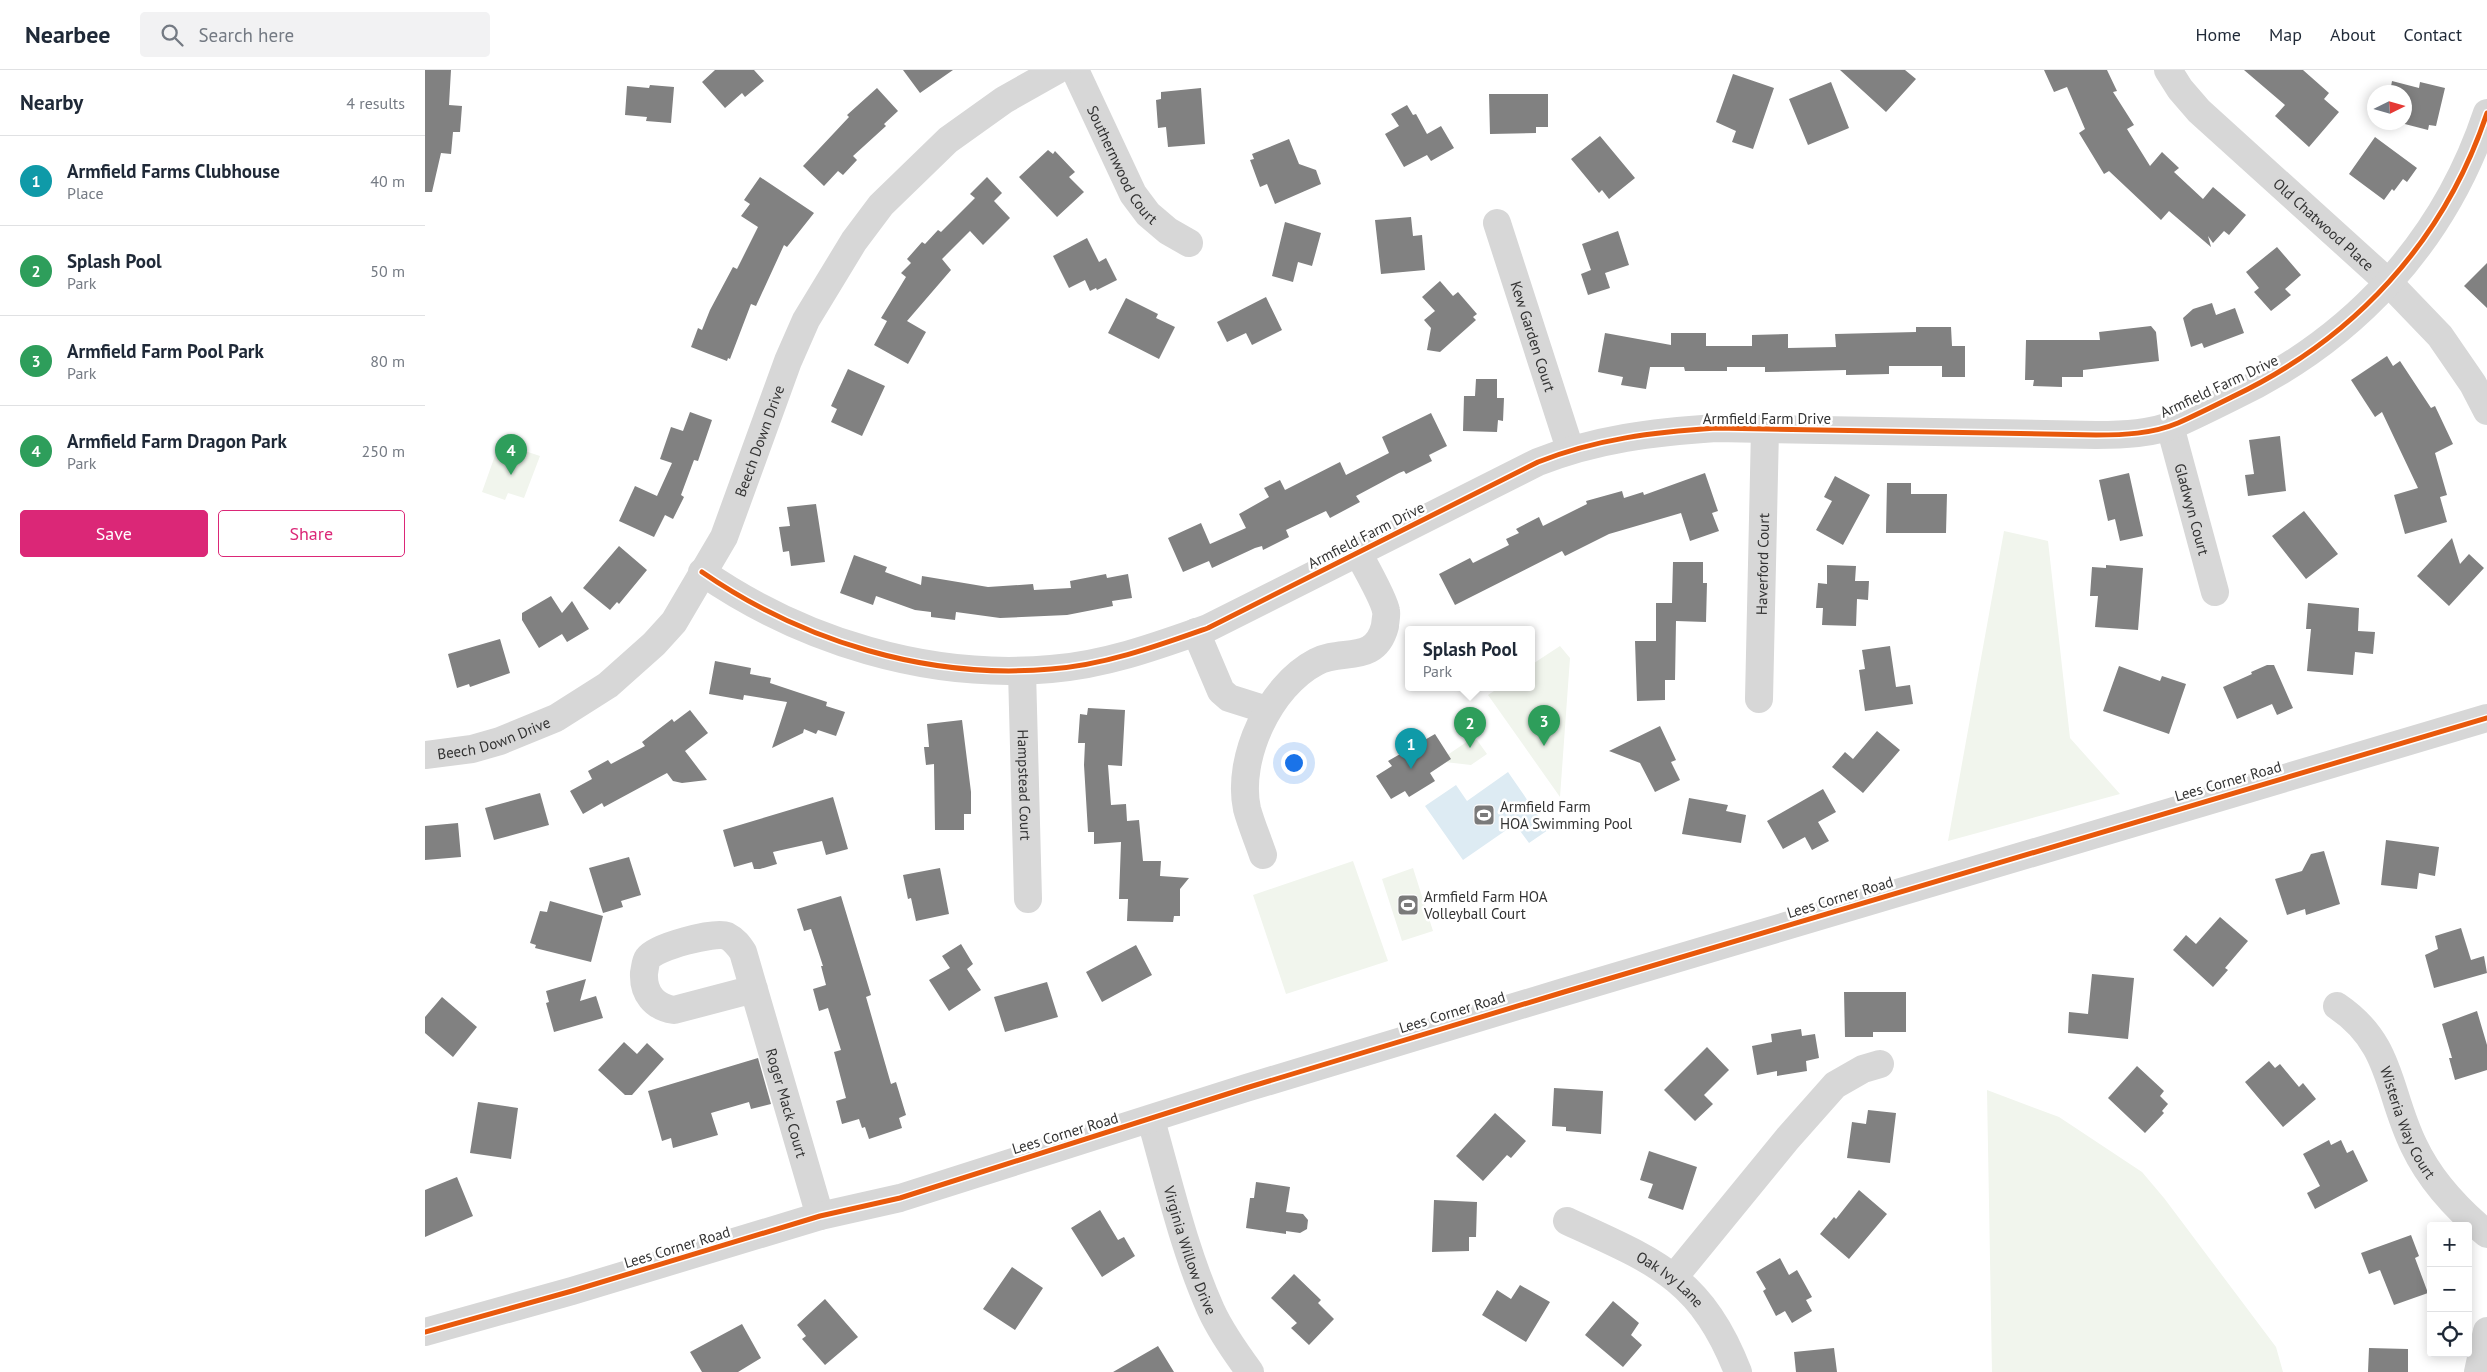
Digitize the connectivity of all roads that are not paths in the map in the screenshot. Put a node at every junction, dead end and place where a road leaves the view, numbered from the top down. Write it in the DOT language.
graph roads {
  1 [pos="1057,70"];
  2 [pos="1075,70"];
  3 [pos="2168,70"];
  4 [pos="2487,113"];
  5 [pos="1497,223"];
  6 [pos="1189,243"];
  7 [pos="2389,283"];
  8 [pos="2487,411"];
  9 [pos="2170,426"];
  10 [pos="1765,430"];
  11 [pos="1570,449"];
  12 [pos="1359,553"];
  13 [pos="702,572"];
  14 [pos="2215,592"];
  15 [pos="1197,632"];
  16 [pos="1022,671"];
  17 [pos="1759,700"];
  18 [pos="1267,710"];
  19 [pos="2487,718"];
  20 [pos="425,755"];
  21 [pos="1263,855"];
  22 [pos="1028,899"];
  23 [pos="754,989"];
  24 [pos="2337,1006"];
  25 [pos="1880,1064"];
  26 [pos="1151,1120"];
  27 [pos="820,1216"];
  28 [pos="1567,1221"];
  29 [pos="2487,1234"];
  30 [pos="1675,1276"];
  31 [pos="2487,1331"];
  32 [pos="425,1332"];
  33 [pos="1250,1372"];
  34 [pos="1738,1372"];
  35 [pos="2478,1372"];
  1 -- 13 [label="street, Beech Down Drive"];
  2 -- 6 [label="street, Southernwood Court"];
  3 -- 7 [label="street, Old Chatwood Place"];
  4 -- 7 [label="street, Armfield Farm Drive"];
  5 -- 11 [label="street, Kew Garden Court"];
  7 -- 8 [label="street, Old Chatwood Place"];
  7 -- 9 [label="street, Armfield Farm Drive"];
  9 -- 10 [label="street, Armfield Farm Drive"];
  9 -- 14 [label="street, Gladwyn Court"];
  10 -- 11 [label="street, Armfield Farm Drive"];
  10 -- 17 [label="street, Haverford Court"];
  11 -- 12 [label="street, Armfield Farm Drive"];
  12 -- 15 [label="street, Armfield Farm Drive"];
  12 -- 18 [label="street"];
  13 -- 16 [label="street, Armfield Farm Drive"];
  13 -- 20 [label="street, Beech Down Drive"];
  15 -- 16 [label="street, Armfield Farm Drive"];
  15 -- 18 [label="street"];
  16 -- 22 [label="street, Hampstead Court"];
  18 -- 21 [label="street"];
  19 -- 26 [label="street, Lees Corner Road"];
  23 -- 27 [label="street, Roger Mack Court"];
  24 -- 29 [label="street, Wisteria Way Court"];
  25 -- 30 [label="street"];
  26 -- 27 [label="street, Lees Corner Road"];
  26 -- 33 [label="street, Virginia Willow Drive"];
  27 -- 32 [label="street, Lees Corner Road"];
  28 -- 30 [label="street, Oak Ivy Lane"];
  30 -- 34 [label="street, Oak Ivy Lane"];
  31 -- 35 [label="street"];
}
